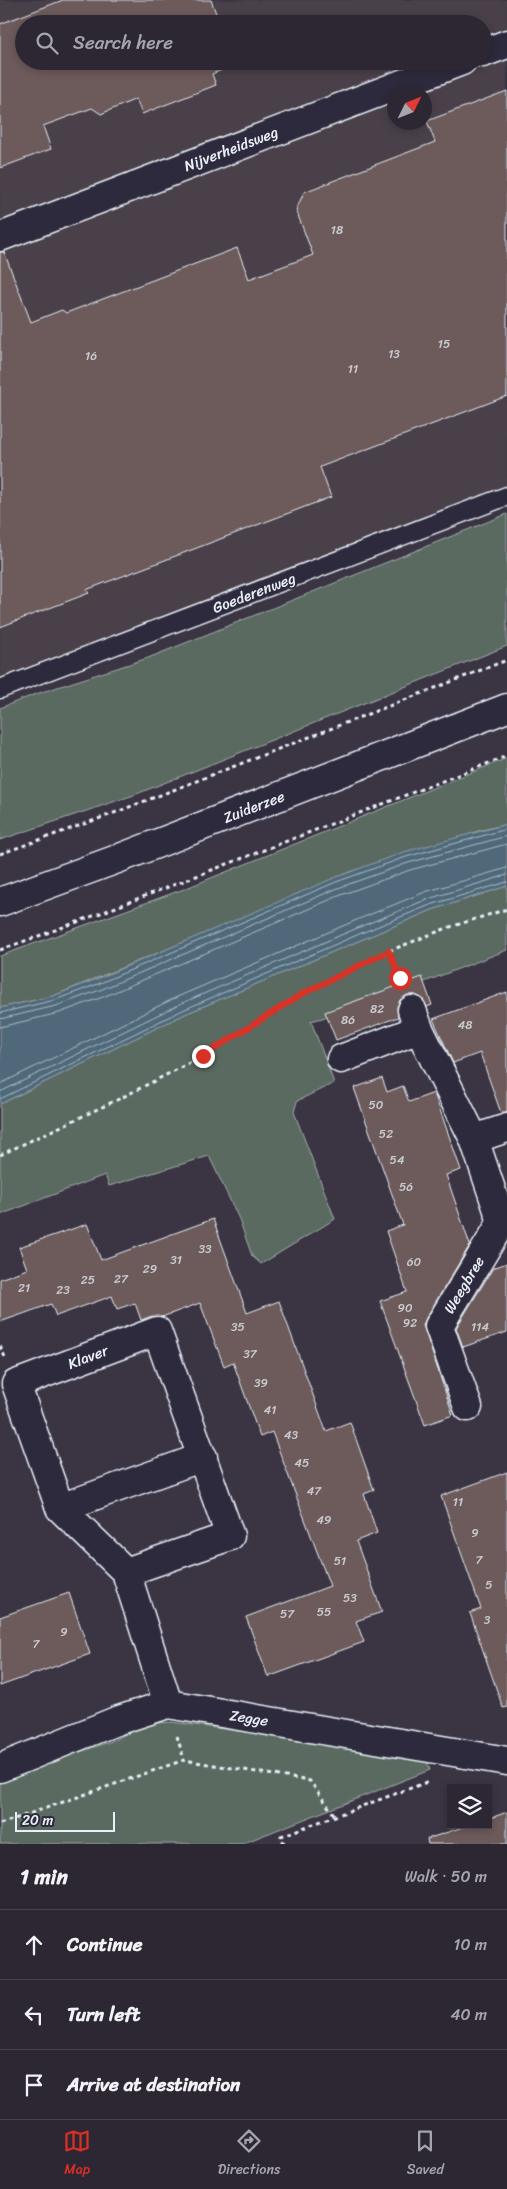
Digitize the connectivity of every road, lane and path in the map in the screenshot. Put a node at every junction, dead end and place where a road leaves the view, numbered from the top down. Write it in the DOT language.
graph roads {
  1 [pos="507,44"];
  2 [pos="492,50"];
  3 [pos="438,70"];
  4 [pos="0,236"];
  5 [pos="507,496"];
  6 [pos="507,660"];
  7 [pos="0,690"];
  8 [pos="507,708"];
  9 [pos="507,756"];
  10 [pos="0,854"];
  11 [pos="0,902"];
  12 [pos="507,909"];
  13 [pos="0,950"];
  14 [pos="389,951"];
  15 [pos="400,978"];
  16 [pos="341,1059"];
  17 [pos="507,1128"];
  18 [pos="474,1139"];
  19 [pos="0,1155"];
  20 [pos="505,1221"];
  21 [pos="468,1407"];
  22 [pos="203,1457"];
  23 [pos="60,1508"];
  24 [pos="126,1572"];
  25 [pos="168,1704"];
  26 [pos="432,1748"];
  27 [pos="507,1761"];
  28 [pos="0,1768"];
  29 [pos="335,1816"];
  30 [pos="0,1824"];
  31 [pos="284,1844"];
  1 -- 2 [label="street"];
  3 -- 4 [label="street, Nijverheidsweg"];
  5 -- 7 [label="lane, Goederenweg"];
  6 -- 10 [label="path"];
  8 -- 11 [label="street, Zuiderzee"];
  9 -- 13 [label="path"];
  12 -- 14 [label="path"];
  14 -- 15 [label="path"];
  14 -- 19 [label="path"];
  16 -- 18 [label="street, Weegbree"];
  17 -- 18 [label="street"];
  18 -- 20 [label="street, Weegbree"];
  20 -- 21 [label="street, Weegbree"];
  22 -- 23 [label="street"];
  22 -- 23 [label="street, Klaver"];
  22 -- 24 [label="street, Klaver"];
  23 -- 24 [label="street, Klaver"];
  24 -- 25 [label="street, Klaver"];
  25 -- 26 [label="street, Zegge"];
  25 -- 28 [label="street, Zegge"];
  26 -- 27 [label="street, Zegge"];
  26 -- 29 [label="path"];
  29 -- 30 [label="path"];
  29 -- 31 [label="path"];
}
